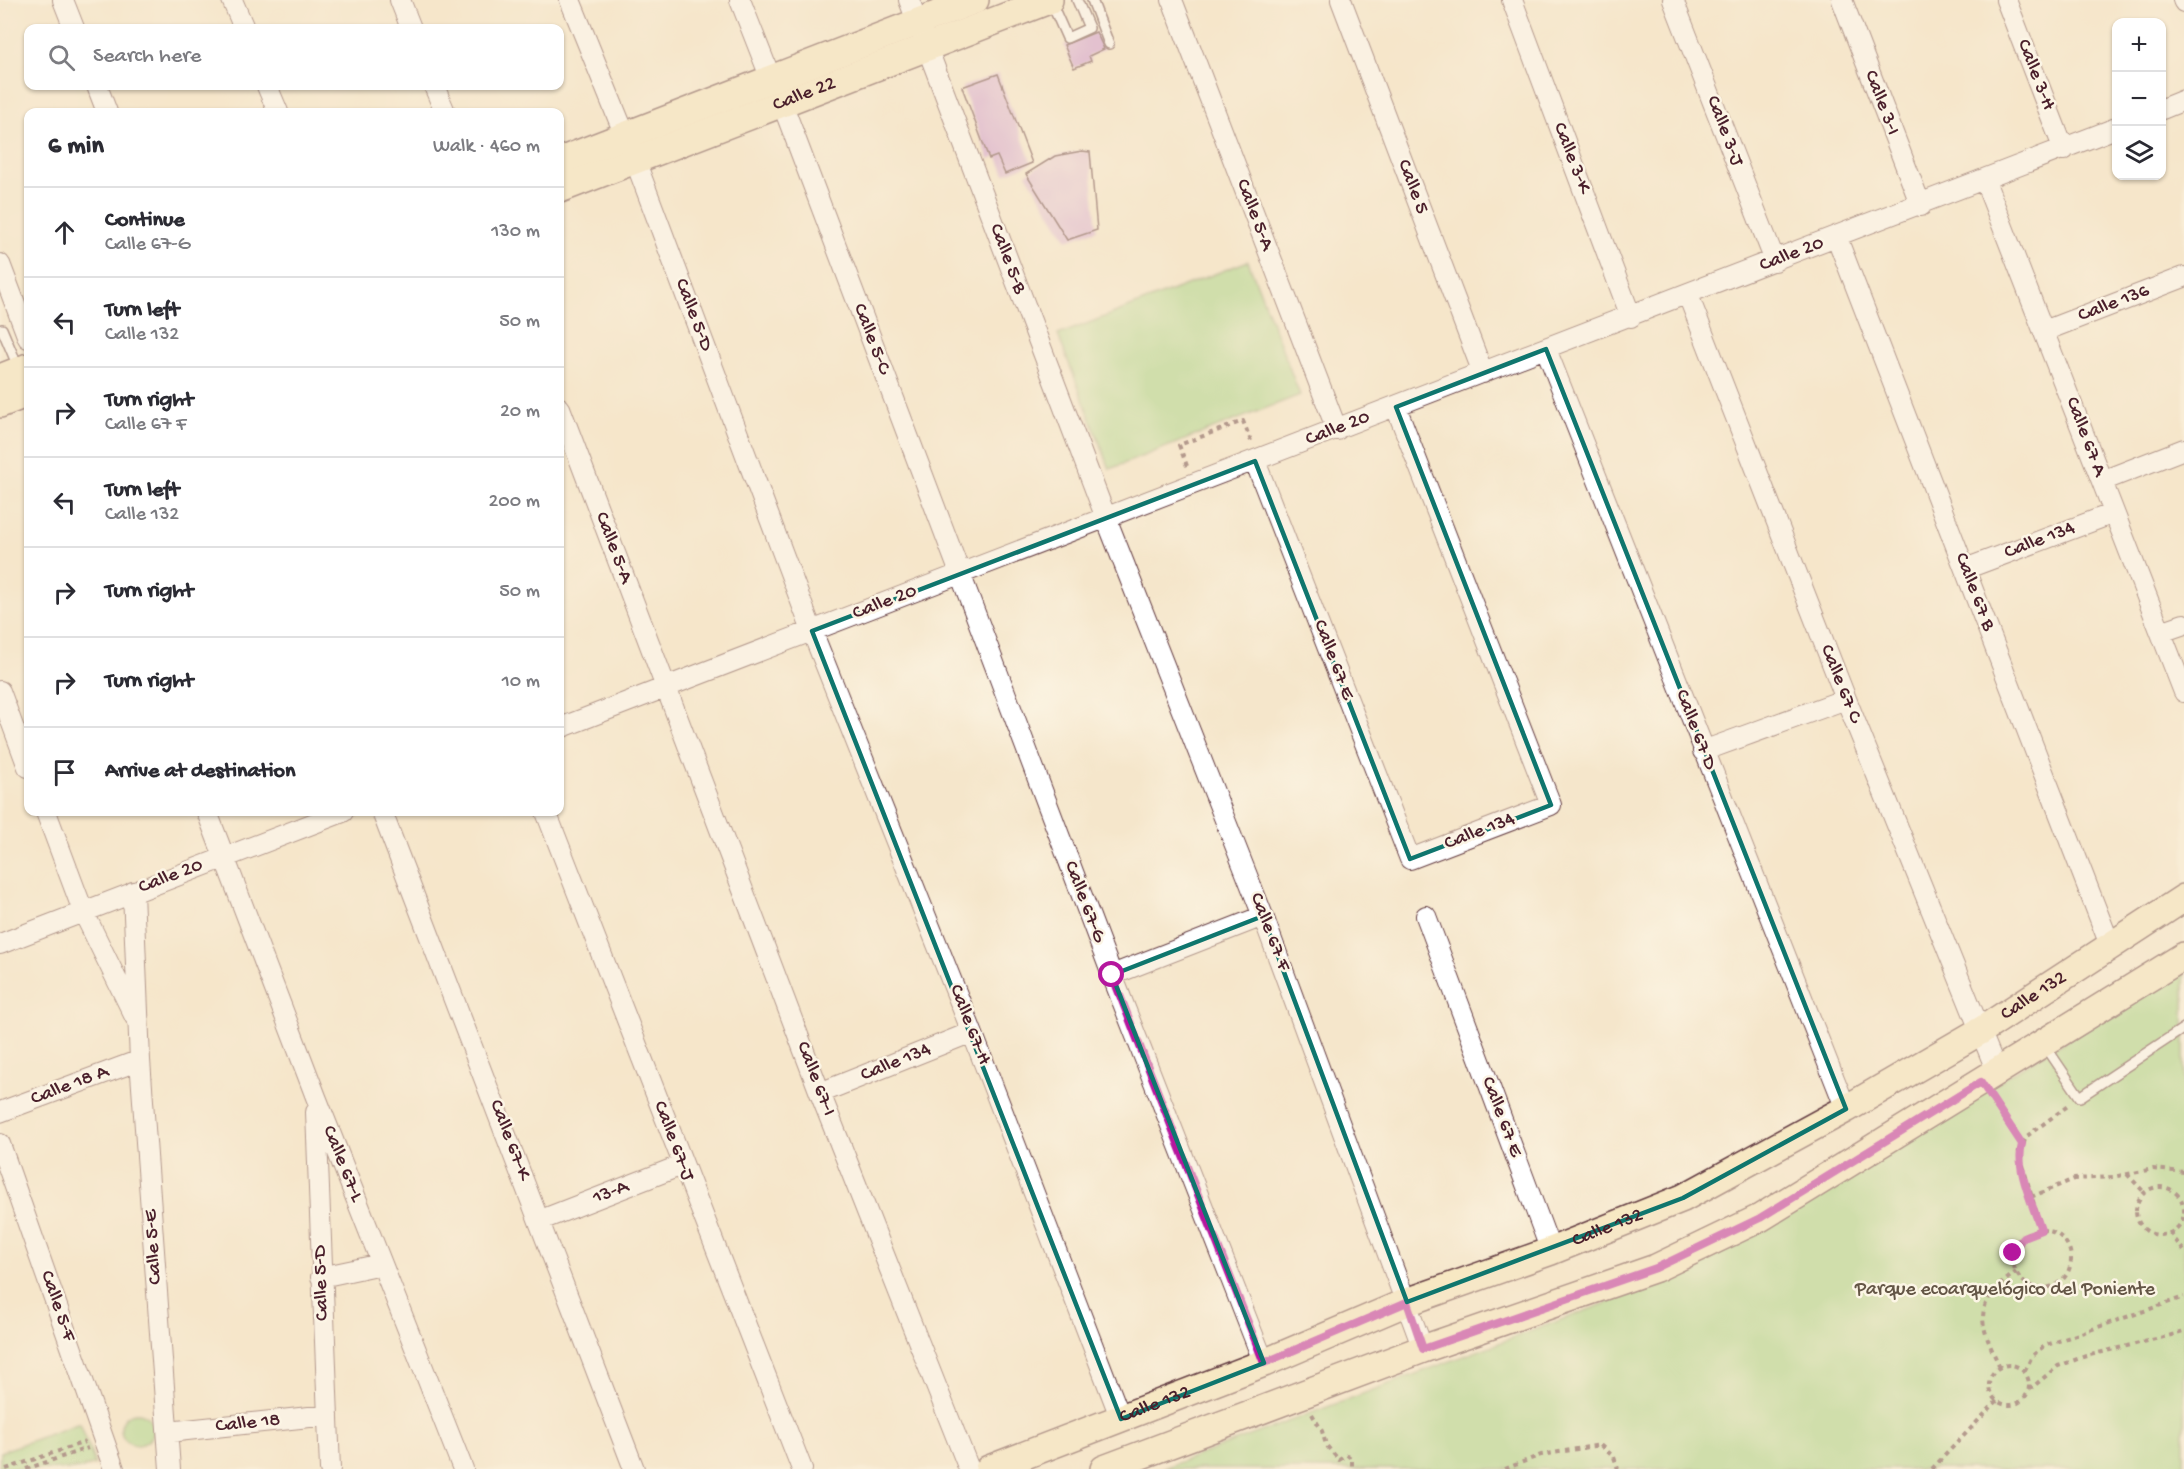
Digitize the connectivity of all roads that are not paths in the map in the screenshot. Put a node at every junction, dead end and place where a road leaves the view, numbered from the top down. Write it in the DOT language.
graph roads {
  1 [pos="63,0"];
  2 [pos="232,0"];
  3 [pos="400,0"];
  4 [pos="570,0"];
  5 [pos="740,0"];
  6 [pos="975,0"];
  7 [pos="1050,0"];
  8 [pos="1077,0"];
  9 [pos="1092,0"];
  10 [pos="1172,0"];
  11 [pos="1341,0"];
  12 [pos="1512,0"];
  13 [pos="1673,0"];
  14 [pos="1842,0"];
  15 [pos="2006,0"];
  16 [pos="913,11"];
  17 [pos="72,24"];
  18 [pos="242,24"];
  19 [pos="409,24"];
  20 [pos="1109,44"];
  21 [pos="926,48"];
  22 [pos="99,90"];
  23 [pos="269,90"];
  24 [pos="436,90"];
  25 [pos="776,91"];
  26 [pos="2184,100"];
  27 [pos="2166,107"];
  28 [pos="105,108"];
  29 [pos="276,108"];
  30 [pos="443,108"];
  31 [pos="2112,130"];
  32 [pos="629,148"];
  33 [pos="2064,150"];
  34 [pos="564,160"];
  35 [pos="1985,181"];
  36 [pos="564,187"];
  37 [pos="1921,206"];
  38 [pos="1837,238"];
  39 [pos="1775,261"];
  40 [pos="0,264"];
  41 [pos="2184,277"];
  42 [pos="1688,295"];
  43 [pos="1631,317"];
  44 [pos="24,327"];
  45 [pos="0,330"];
  46 [pos="2044,331"];
  47 [pos="1546,350"];
  48 [pos="1483,373"];
  49 [pos="19,377"];
  50 [pos="0,404"];
  51 [pos="1396,407"];
  52 [pos="564,419"];
  53 [pos="1336,430"];
  54 [pos="2184,449"];
  55 [pos="1254,453"];
  56 [pos="2102,481"];
  57 [pos="2114,513"];
  58 [pos="1106,518"];
  59 [pos="1965,569"];
  60 [pos="960,575"];
  61 [pos="2184,624"];
  62 [pos="812,631"];
  63 [pos="2161,632"];
  64 [pos="666,687"];
  65 [pos="0,692"];
  66 [pos="2184,693"];
  67 [pos="1846,699"];
  68 [pos="564,726"];
  69 [pos="1703,751"];
  70 [pos="24,755"];
  71 [pos="47,816"];
  72 [pos="209,816"];
  73 [pos="332,816"];
  74 [pos="384,816"];
  75 [pos="548,816"];
  76 [pos="224,857"];
  77 [pos="1410,859"];
  78 [pos="133,892"];
  79 [pos="2184,898"];
  80 [pos="83,911"];
  81 [pos="1263,916"];
  82 [pos="1426,916"];
  83 [pos="0,944"];
  84 [pos="2110,945"];
  85 [pos="2181,963"];
  86 [pos="1112,975"];
  87 [pos="138,1025"];
  88 [pos="2184,1028"];
  89 [pos="1982,1030"];
  90 [pos="972,1032"];
  91 [pos="2043,1041"];
  92 [pos="140,1060"];
  93 [pos="1989,1077"];
  94 [pos="820,1093"];
  95 [pos="316,1097"];
  96 [pos="1846,1109"];
  97 [pos="0,1112"];
  98 [pos="0,1144"];
  99 [pos="682,1165"];
  100 [pos="541,1220"];
  101 [pos="1551,1251"];
  102 [pos="382,1264"];
  103 [pos="321,1277"];
  104 [pos="1407,1302"];
  105 [pos="1423,1349"];
  106 [pos="1264,1363"];
  107 [pos="328,1415"];
  108 [pos="1121,1419"];
  109 [pos="168,1432"];
  110 [pos="114,1469"];
  111 [pos="170,1469"];
  112 [pos="330,1469"];
  113 [pos="463,1469"];
  114 [pos="634,1469"];
  115 [pos="802,1469"];
  116 [pos="969,1469"];
  117 [pos="989,1469"];
  118 [pos="1104,1469"];
  1 -- 17 [label="street"];
  2 -- 18 [label="street"];
  3 -- 19 [label="street"];
  4 -- 32 [label="street, Calle 5-D"];
  5 -- 25 [label="street, Calle 5-C"];
  6 -- 16 [label="street, Calle 22"];
  7 -- 8 [label="lane"];
  7 -- 21 [label="street, Calle 22"];
  9 -- 20 [label="lane"];
  10 -- 53 [label="street, Calle 5-A"];
  11 -- 48 [label="street, Calle 5"];
  12 -- 43 [label="street, Calle 3-K"];
  13 -- 39 [label="street, Calle 3-J"];
  14 -- 37 [label="street, Calle 3-I"];
  15 -- 33 [label="street, Calle 3-H"];
  16 -- 21 [label="street, Calle 5-B"];
  16 -- 25 [label="street, Calle 22"];
  21 -- 25 [label="street, Calle 22"];
  21 -- 58 [label="street, Calle 5-B"];
  22 -- 28 [label="street"];
  23 -- 29 [label="street"];
  24 -- 30 [label="street"];
  25 -- 32 [label="street, Calle 22"];
  25 -- 60 [label="street, Calle 5-C"];
  26 -- 27 [label="street"];
  31 -- 33 [label="street, Calle 20"];
  32 -- 34 [label="street, Calle 22"];
  32 -- 36 [label="street, Calle 22"];
  32 -- 62 [label="street, Calle 5-D"];
  33 -- 35 [label="street, Calle 20"];
  35 -- 37 [label="street, Calle 20"];
  35 -- 46 [label="street, Calle 67 A"];
  37 -- 38 [label="street, Calle 20"];
  38 -- 39 [label="street, Calle 20"];
  38 -- 59 [label="street, Calle 67 B"];
  39 -- 42 [label="street, Calle 20"];
  40 -- 44 [label="street"];
  41 -- 46 [label="street, Calle 136"];
  42 -- 43 [label="street, Calle 20"];
  42 -- 67 [label="street, Calle 67 C"];
  43 -- 47 [label="street, Calle 20"];
  45 -- 49 [label="lane"];
  46 -- 56 [label="street, Calle 67 A"];
  47 -- 48 [label="street, Calle 20"];
  47 -- 69 [label="street, Calle 67 D"];
  48 -- 51 [label="street, Calle 20"];
  49 -- 50 [label="street"];
  51 -- 53 [label="street, Calle 20"];
  51 -- 77 [label="street, Calle 134"];
  52 -- 64 [label="street, Calle 5-A"];
  53 -- 55 [label="street, Calle 20"];
  54 -- 56 [label="street"];
  55 -- 58 [label="street, Calle 20"];
  55 -- 77 [label="street, Calle 67 E"];
  56 -- 57 [label="street, Calle 67 A"];
  57 -- 59 [label="street, Calle 134"];
  57 -- 63 [label="street, Calle 67 A"];
  58 -- 60 [label="street, Calle 20"];
  58 -- 81 [label="street, Calle 67 F"];
  59 -- 84 [label="street, Calle 67 B"];
  60 -- 62 [label="street, Calle 20"];
  60 -- 86 [label="street, Calle 67-G"];
  61 -- 63 [label="street"];
  62 -- 64 [label="street, Calle 20"];
  62 -- 90 [label="street, Calle 67-H"];
  63 -- 66 [label="street, Calle 67 A"];
  64 -- 68 [label="street, Calle 20"];
  64 -- 94 [label="street, Calle 67-I"];
  65 -- 70 [label="street"];
  67 -- 69 [label="street"];
  67 -- 89 [label="street, Calle 67 C"];
  69 -- 96 [label="street, Calle 67 D"];
  71 -- 80 [label="street, Calle 5-E"];
  72 -- 76 [label="street"];
  73 -- 76 [label="street, Calle 20"];
  74 -- 100 [label="street, Calle 67-K"];
  75 -- 99 [label="street, Calle 67-J"];
  76 -- 78 [label="street, Calle 20"];
  76 -- 95 [label="street, Calle 67-L"];
  78 -- 80 [label="street, Calle 20"];
  78 -- 87 [label="street, Calle 5-E"];
  79 -- 84 [label="street, Calle 132"];
  80 -- 83 [label="street, Calle 20"];
  80 -- 87 [label="street, Calle 5-E"];
  81 -- 86 [label="street"];
  81 -- 104 [label="street, Calle 67 F"];
  82 -- 101 [label="street, Calle 67 E"];
  84 -- 89 [label="street, Calle 132"];
  85 -- 91 [label="street, Calle 132"];
  86 -- 106 [label="street, Calle 67-G"];
  87 -- 92 [label="street, Calle 5-E"];
  88 -- 91 [label="lane"];
  89 -- 93 [label="street, Calle 67 C"];
  89 -- 96 [label="street, Calle 132"];
  90 -- 94 [label="street, Calle 134"];
  90 -- 108 [label="street, Calle 67-H"];
  91 -- 93 [label="street, Calle 132"];
  92 -- 97 [label="street, Calle 18 A"];
  92 -- 109 [label="street, Calle 5-E"];
  93 -- 105 [label="street, Calle 132"];
  94 -- 116 [label="street, Calle 67-I"];
  95 -- 102 [label="street, Calle 67-L"];
  95 -- 103 [label="street, Calle 5-D"];
  96 -- 101 [label="street, Calle 132"];
  98 -- 110 [label="street, Calle 5-F"];
  99 -- 100 [label="street, 13-A"];
  99 -- 115 [label="street, Calle 67-J"];
  100 -- 114 [label="street, Calle 67-K"];
  101 -- 104 [label="street, Calle 132"];
  102 -- 103 [label="street"];
  102 -- 113 [label="street, Calle 67-L"];
  103 -- 107 [label="street, Calle 5-D"];
  104 -- 105 [label="street, Calle 67 F"];
  104 -- 106 [label="street, Calle 132"];
  105 -- 118 [label="street, Calle 132"];
  106 -- 108 [label="street, Calle 132"];
  107 -- 109 [label="street, Calle 18"];
  107 -- 112 [label="street, Calle 5-D"];
  108 -- 117 [label="street, Calle 132"];
  109 -- 111 [label="street, Calle 5-E"];
}
